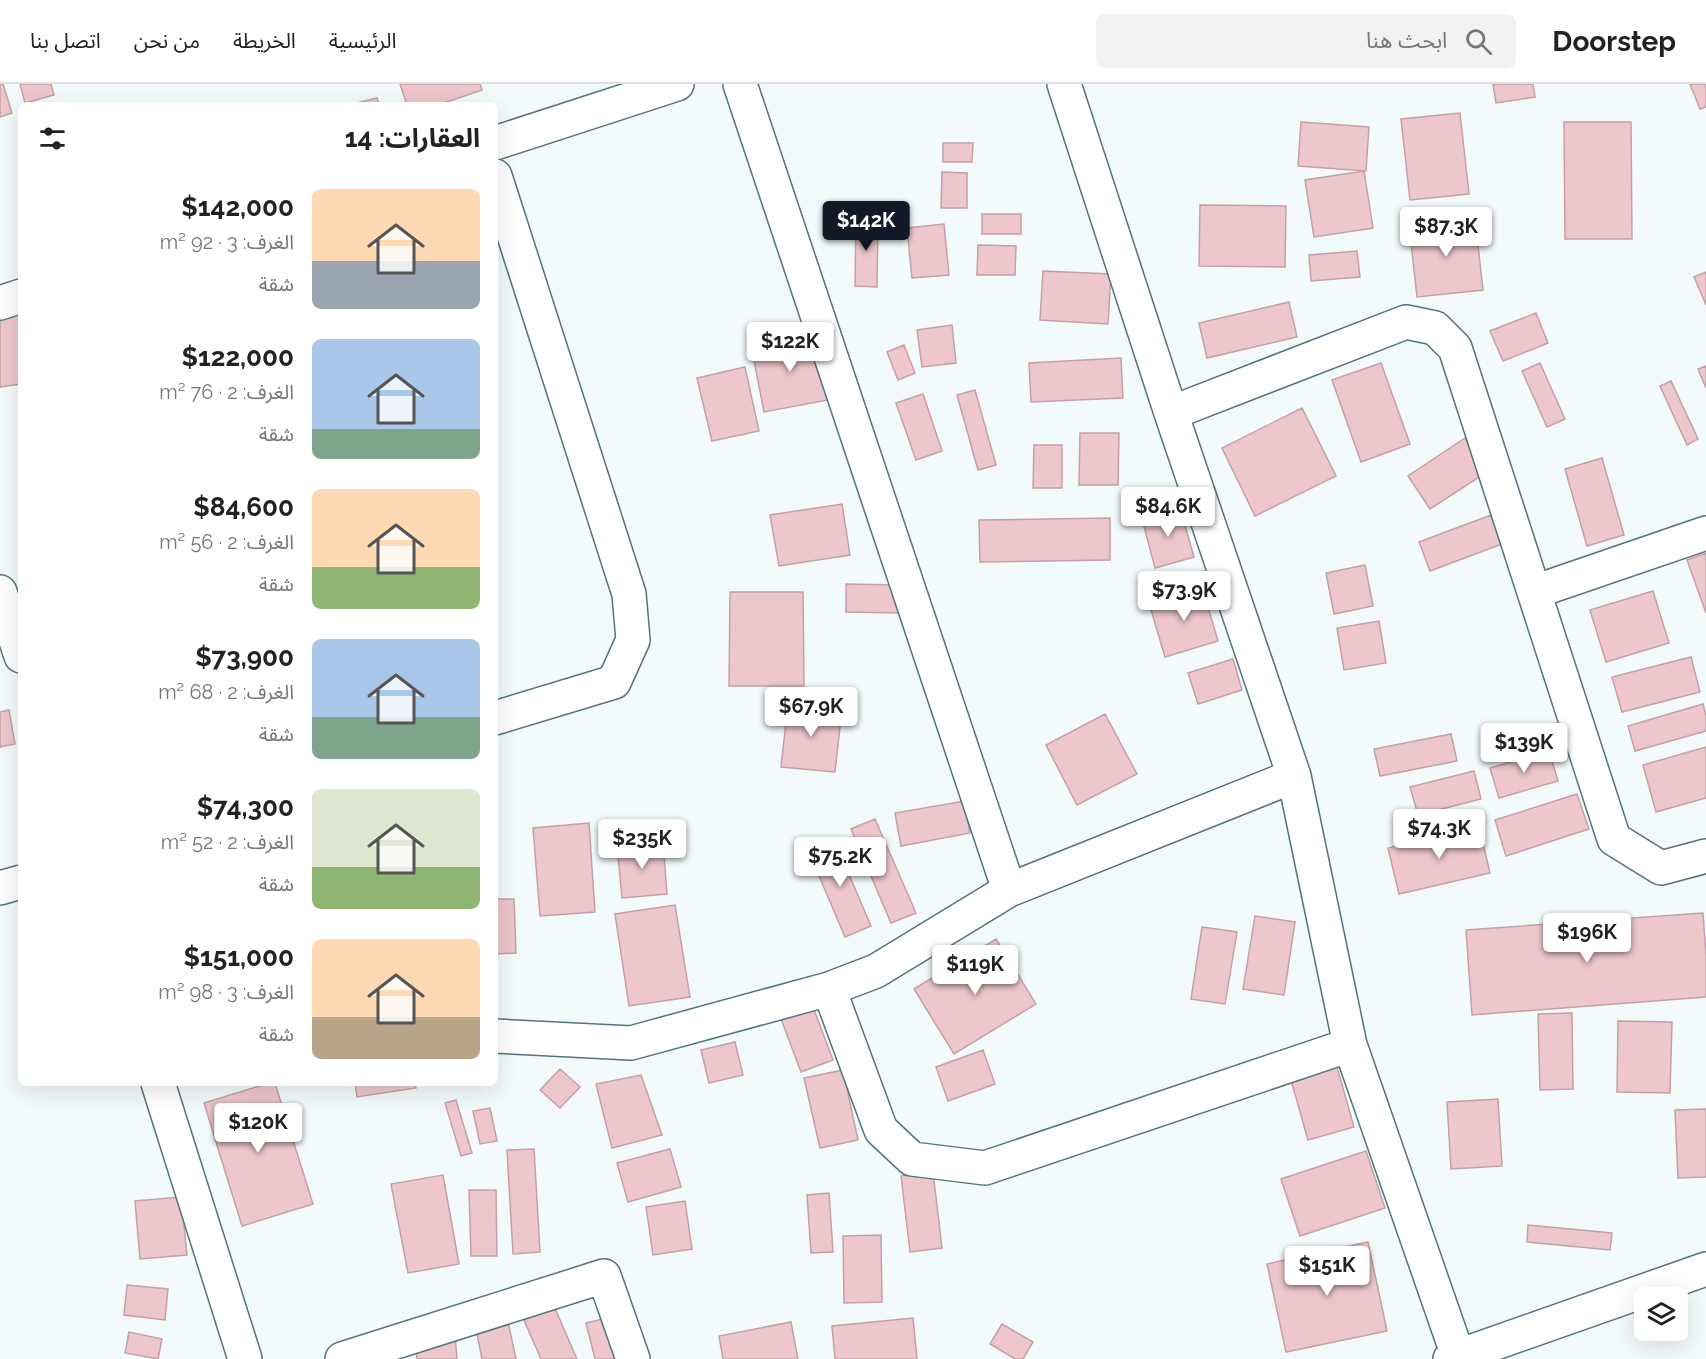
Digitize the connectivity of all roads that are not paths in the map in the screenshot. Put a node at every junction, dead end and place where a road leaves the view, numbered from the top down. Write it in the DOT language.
graph roads {
  1 [pos="677,84"];
  2 [pos="740,84"];
  3 [pos="1064,84"];
  4 [pos="498,142"];
  5 [pos="498,185"];
  6 [pos="18,297"];
  7 [pos="0,303"];
  8 [pos="1171,413"];
  9 [pos="1706,533"];
  10 [pos="0,592"];
  11 [pos="1534,592"];
  12 [pos="18,647"];
  13 [pos="498,717"];
  14 [pos="1294,776"];
  15 [pos="1706,856"];
  16 [pos="18,883"];
  17 [pos="0,888"];
  18 [pos="1009,890"];
  19 [pos="829,989"];
  20 [pos="498,1036"];
  21 [pos="1350,1045"];
  22 [pos="168,1086"];
  23 [pos="1706,1269"];
  24 [pos="1454,1358"];
  25 [pos="245,1359"];
  26 [pos="342,1359"];
  27 [pos="633,1359"];
  1 -- 4 [label="street"];
  2 -- 18 [label="street"];
  3 -- 8 [label="street"];
  5 -- 13 [label="street"];
  6 -- 7 [label="street"];
  8 -- 11 [label="street"];
  8 -- 14 [label="street"];
  9 -- 11 [label="street"];
  10 -- 12 [label="street"];
  11 -- 15 [label="street"];
  14 -- 18 [label="street"];
  14 -- 21 [label="street"];
  16 -- 17 [label="street"];
  18 -- 19 [label="street"];
  19 -- 20 [label="street"];
  19 -- 21 [label="street"];
  21 -- 24 [label="street"];
  22 -- 25 [label="street"];
  23 -- 24 [label="street"];
  26 -- 27 [label="street"];
}
